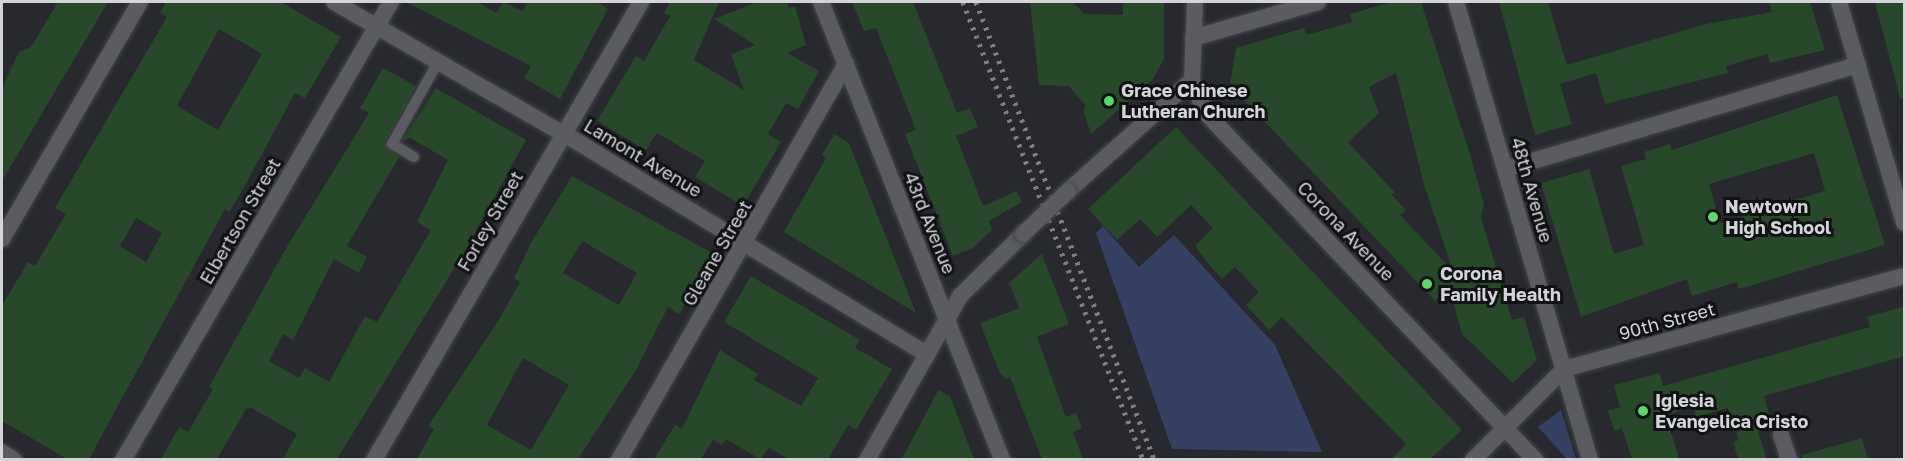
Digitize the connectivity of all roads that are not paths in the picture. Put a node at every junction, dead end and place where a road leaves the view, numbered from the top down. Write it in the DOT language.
graph roads {
  1 [pos="140,2"];
  2 [pos="334,2"];
  3 [pos="391,2"];
  4 [pos="640,2"];
  5 [pos="821,2"];
  6 [pos="1196,2"];
  7 [pos="1318,2"];
  8 [pos="1456,2"];
  9 [pos="1839,2"];
  10 [pos="376,27"];
  11 [pos="1193,38"];
  12 [pos="438,62"];
  13 [pos="846,63"];
  14 [pos="1858,65"];
  15 [pos="1192,80"];
  16 [pos="564,134"];
  17 [pos="414,157"];
  18 [pos="1506,169"];
  19 [pos="1905,223"];
  20 [pos="2,239"];
  21 [pos="745,243"];
  22 [pos="1905,276"];
  23 [pos="947,320"];
  24 [pos="927,354"];
  25 [pos="1564,369"];
  26 [pos="1506,427"];
  27 [pos="1781,435"];
  28 [pos="2,452"];
  29 [pos="14,459"];
  30 [pos="123,459"];
  31 [pos="374,459"];
  32 [pos="619,459"];
  33 [pos="867,459"];
  34 [pos="1002,459"];
  35 [pos="1473,459"];
  36 [pos="1535,459"];
  37 [pos="1590,459"];
  38 [pos="1789,459"];
  1 -- 20 [label="street"];
  2 -- 10 [label="street, Lamont Avenue"];
  3 -- 10 [label="street, Elbertson Street"];
  4 -- 16 [label="street, Forley Street"];
  5 -- 13 [label="street, 43rd Avenue"];
  6 -- 11 [label="street, Corona Avenue"];
  7 -- 11 [label="street"];
  8 -- 18 [label="street, 48th Avenue"];
  9 -- 14 [label="street"];
  10 -- 12 [label="street, Lamont Avenue"];
  10 -- 30 [label="street, Elbertson Street"];
  11 -- 15 [label="street, Corona Avenue"];
  12 -- 16 [label="street, Lamont Avenue"];
  12 -- 17 [label="lane"];
  13 -- 21 [label="street, Gleane Street"];
  13 -- 23 [label="street, 43rd Avenue"];
  14 -- 18 [label="street"];
  14 -- 19 [label="street"];
  15 -- 23 [label="street, bridge"];
  15 -- 26 [label="street, Corona Avenue"];
  16 -- 21 [label="street, Lamont Avenue"];
  16 -- 31 [label="street, Forley Street"];
  18 -- 25 [label="street, 48th Avenue"];
  21 -- 24 [label="street, Lamont Avenue"];
  21 -- 32 [label="street, Gleane Street"];
  22 -- 25 [label="street, 90th Street"];
  23 -- 24 [label="street"];
  23 -- 34 [label="street, 43rd Avenue"];
  24 -- 33 [label="street"];
  25 -- 26 [label="street, 90th Street"];
  25 -- 37 [label="street, 48th Avenue"];
  26 -- 35 [label="street, 90th Street"];
  26 -- 36 [label="street, Corona Avenue"];
  27 -- 38 [label="street"];
  28 -- 29 [label="street"];
}
